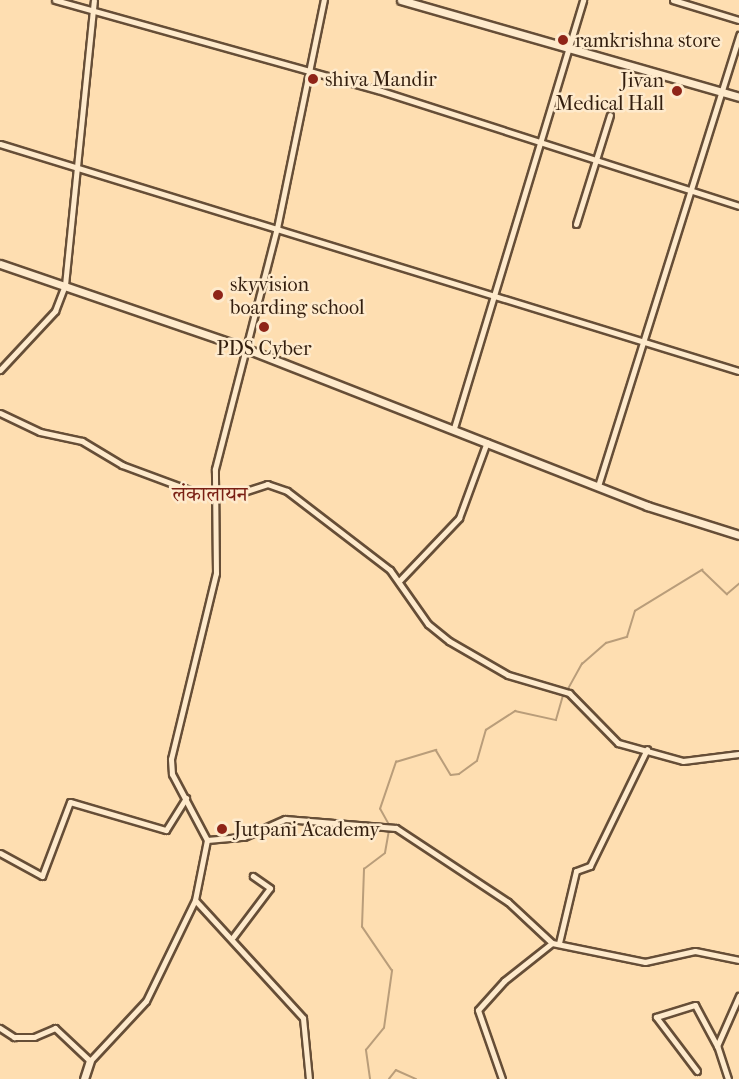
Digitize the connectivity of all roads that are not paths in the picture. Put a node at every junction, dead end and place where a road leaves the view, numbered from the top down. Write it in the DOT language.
graph roads {
  1 [pos="56,0"];
  2 [pos="94,0"];
  3 [pos="324,0"];
  4 [pos="402,0"];
  5 [pos="583,0"];
  6 [pos="673,0"];
  7 [pos="93,12"];
  8 [pos="739,20"];
  9 [pos="739,35"];
  10 [pos="568,46"];
  11 [pos="311,74"];
  12 [pos="721,92"];
  13 [pos="739,97"];
  14 [pos="610,115"];
  15 [pos="540,143"];
  16 [pos="0,144"];
  17 [pos="596,160"];
  18 [pos="77,170"];
  19 [pos="692,191"];
  20 [pos="739,206"];
  21 [pos="576,224"];
  22 [pos="277,228"];
  23 [pos="0,264"];
  24 [pos="65,285"];
  25 [pos="493,294"];
  26 [pos="645,341"];
  27 [pos="248,350"];
  28 [pos="0,370"];
  29 [pos="739,371"];
  30 [pos="0,413"];
  31 [pos="454,428"];
  32 [pos="487,442"];
  33 [pos="598,486"];
  34 [pos="217,495"];
  35 [pos="739,535"];
  36 [pos="400,580"];
  37 [pos="647,749"];
  38 [pos="739,754"];
  39 [pos="186,798"];
  40 [pos="207,840"];
  41 [pos="0,853"];
  42 [pos="253,876"];
  43 [pos="195,900"];
  44 [pos="233,937"];
  45 [pos="556,943"];
  46 [pos="739,960"];
  47 [pos="739,996"];
  48 [pos="0,1028"];
  49 [pos="717,1046"];
  50 [pos="90,1061"];
  51 [pos="697,1071"];
  52 [pos="84,1079"];
  53 [pos="309,1079"];
  54 [pos="502,1079"];
  55 [pos="729,1079"];
  1 -- 7 [label="street"];
  2 -- 7 [label="street"];
  3 -- 11 [label="street"];
  4 -- 10 [label="street"];
  5 -- 10 [label="street"];
  6 -- 8 [label="street"];
  7 -- 11 [label="street"];
  7 -- 18 [label="street"];
  9 -- 12 [label="street"];
  10 -- 12 [label="street"];
  10 -- 15 [label="street"];
  11 -- 15 [label="street"];
  11 -- 22 [label="street"];
  12 -- 13 [label="street"];
  12 -- 19 [label="street"];
  14 -- 17 [label="street"];
  15 -- 17 [label="street"];
  15 -- 25 [label="street"];
  16 -- 18 [label="street"];
  17 -- 19 [label="street"];
  17 -- 21 [label="street"];
  18 -- 22 [label="street"];
  18 -- 24 [label="street"];
  19 -- 20 [label="street"];
  19 -- 26 [label="street"];
  22 -- 25 [label="street"];
  22 -- 27 [label="street"];
  23 -- 24 [label="street"];
  24 -- 27 [label="street"];
  24 -- 28 [label="street"];
  25 -- 26 [label="street"];
  25 -- 31 [label="street"];
  26 -- 29 [label="street"];
  26 -- 33 [label="street"];
  27 -- 31 [label="street"];
  27 -- 34 [label="street"];
  30 -- 34 [label="street"];
  31 -- 32 [label="street"];
  32 -- 33 [label="street"];
  32 -- 36 [label="street"];
  33 -- 35 [label="street"];
  34 -- 36 [label="street"];
  34 -- 39 [label="street"];
  36 -- 37 [label="street"];
  37 -- 38 [label="street"];
  37 -- 45 [label="street"];
  39 -- 40 [label="street"];
  39 -- 41 [label="street"];
  40 -- 43 [label="street"];
  40 -- 45 [label="street"];
  42 -- 44 [label="street"];
  43 -- 44 [label="street"];
  43 -- 50 [label="street"];
  44 -- 53 [label="street"];
  45 -- 46 [label="street"];
  45 -- 54 [label="street"];
  47 -- 49 [label="street"];
  48 -- 50 [label="street"];
  49 -- 51 [label="street"];
  49 -- 55 [label="street"];
  50 -- 52 [label="street"];
}
